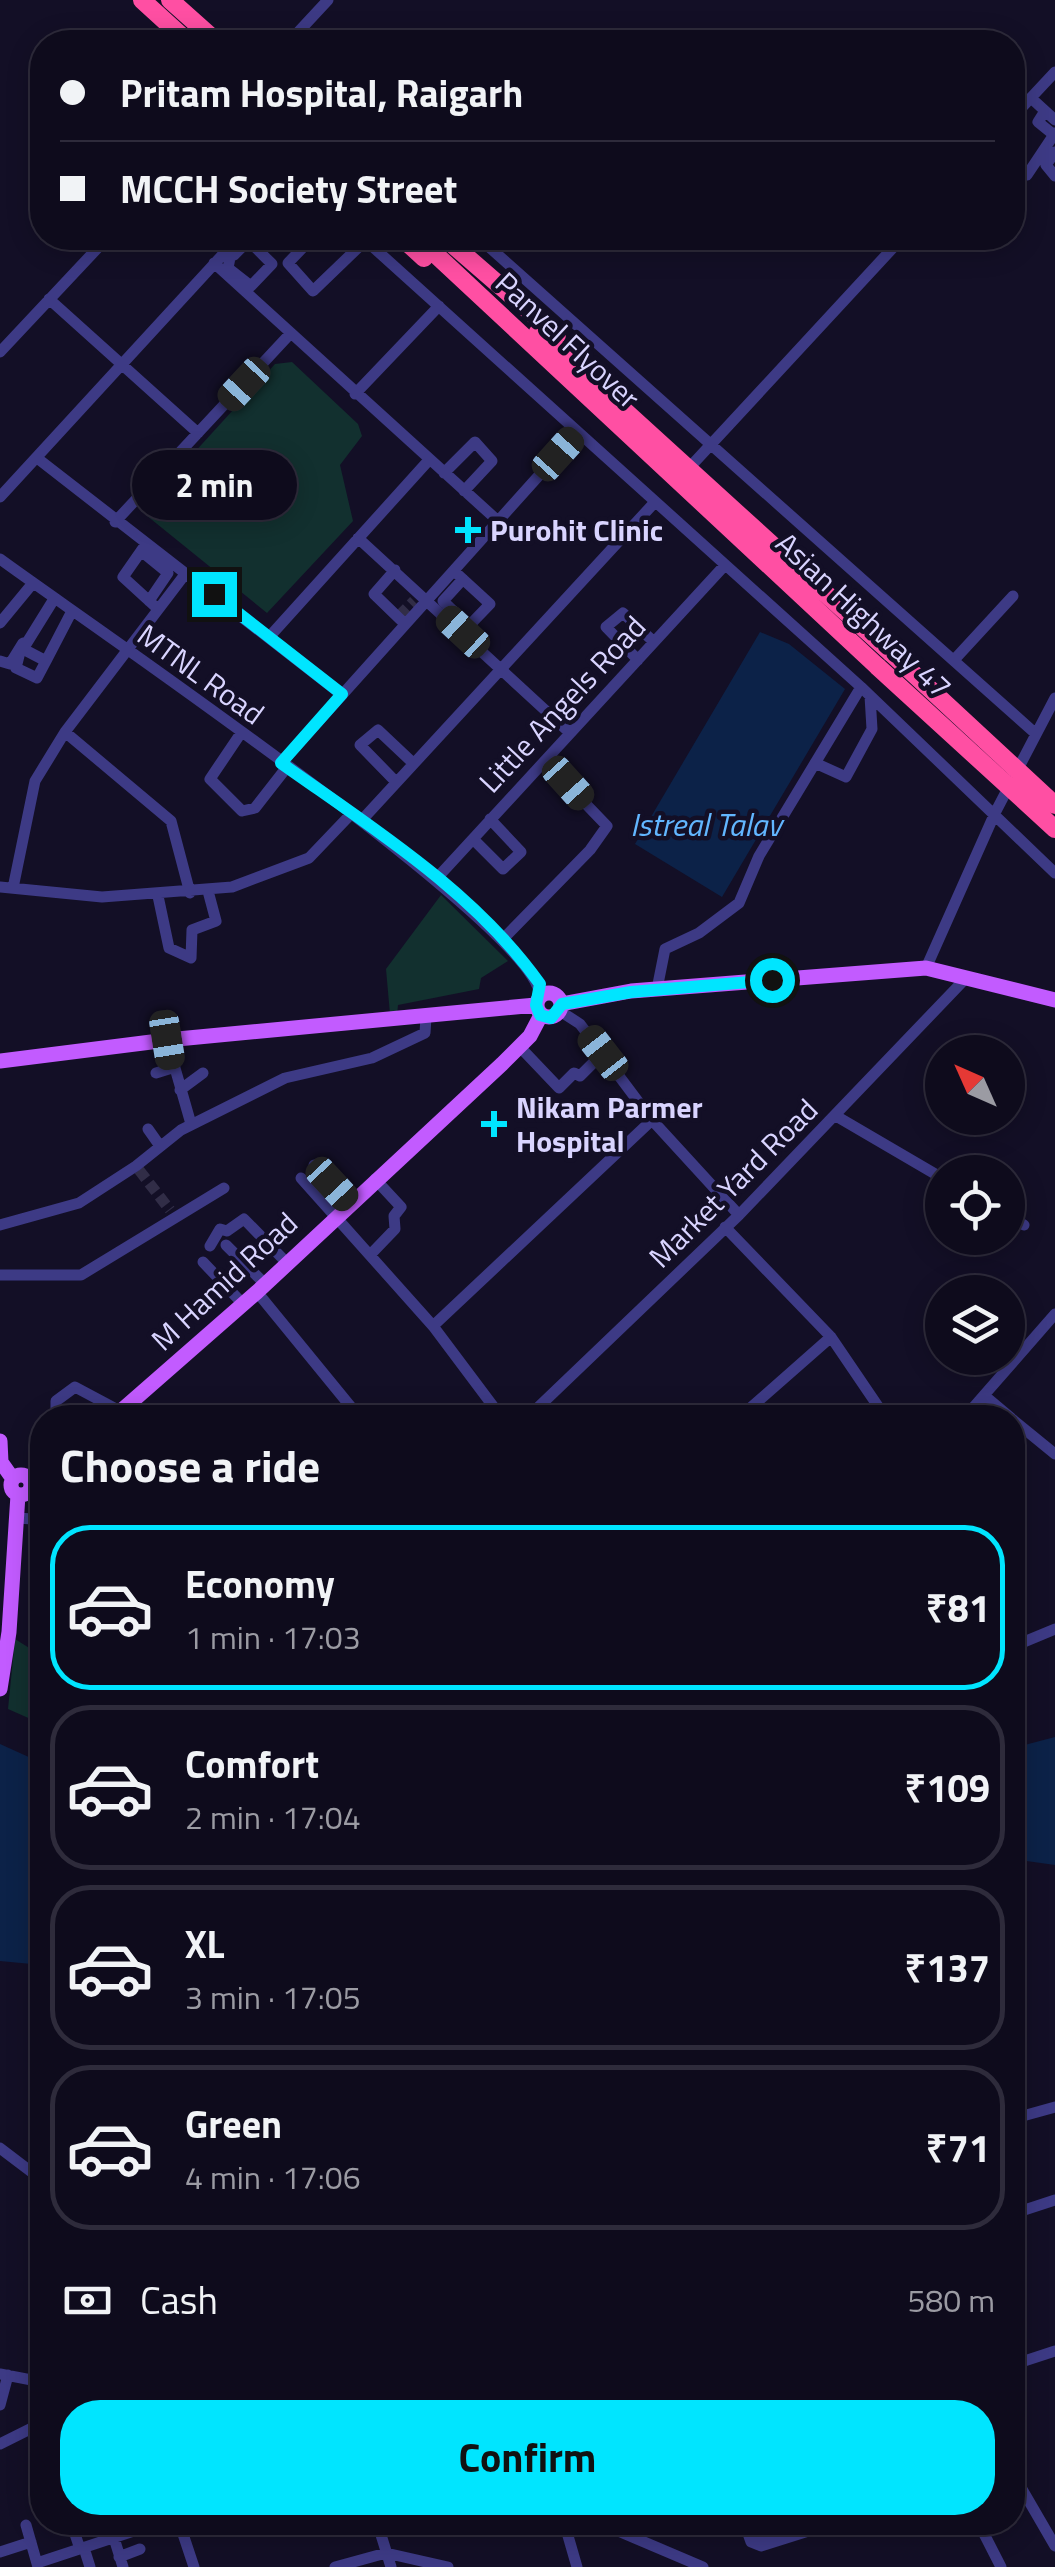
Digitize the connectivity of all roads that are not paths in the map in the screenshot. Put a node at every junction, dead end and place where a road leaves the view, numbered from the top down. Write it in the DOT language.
graph roads {
  1 [pos="142,0"];
  2 [pos="160,0"];
  3 [pos="173,0"];
  4 [pos="328,0"];
  5 [pos="175,30"];
  6 [pos="194,30"];
  7 [pos="207,30"];
  8 [pos="300,30"];
  9 [pos="1055,72"];
  10 [pos="1031,98"];
  11 [pos="1025,104"];
  12 [pos="1050,115"];
  13 [pos="1054,134"];
  14 [pos="1055,152"];
  15 [pos="1025,174"];
  16 [pos="1055,176"];
  17 [pos="96,250"];
  18 [pos="226,250"];
  19 [pos="254,250"];
  20 [pos="301,250"];
  21 [pos="353,250"];
  22 [pos="376,250"];
  23 [pos="415,250"];
  24 [pos="432,250"];
  25 [pos="447,250"];
  26 [pos="459,250"];
  27 [pos="494,250"];
  28 [pos="891,250"];
  29 [pos="214,262"];
  30 [pos="244,288"];
  31 [pos="49,300"];
  32 [pos="439,306"];
  33 [pos="290,334"];
  34 [pos="0,352"];
  35 [pos="122,363"];
  36 [pos="356,394"];
  37 [pos="605,401"];
  38 [pos="578,432"];
  39 [pos="198,433"];
  40 [pos="642,435"];
  41 [pos="712,444"];
  42 [pos="37,458"];
  43 [pos="429,460"];
  44 [pos="690,466"];
  45 [pos="447,470"];
  46 [pos="461,488"];
  47 [pos="0,497"];
  48 [pos="655,502"];
  49 [pos="115,522"];
  50 [pos="498,522"];
  51 [pos="358,538"];
  52 [pos="143,548"];
  53 [pos="0,559"];
  54 [pos="160,560"];
  55 [pos="725,565"];
  56 [pos="395,570"];
  57 [pos="186,573"];
  58 [pos="458,575"];
  59 [pos="33,583"];
  60 [pos="164,592"];
  61 [pos="1013,596"];
  62 [pos="425,597"];
  63 [pos="53,598"];
  64 [pos="154,605"];
  65 [pos="72,611"];
  66 [pos="402,618"];
  67 [pos="0,622"];
  68 [pos="464,627"];
  69 [pos="271,635"];
  70 [pos="654,642"];
  71 [pos="23,649"];
  72 [pos="126,651"];
  73 [pos="638,660"];
  74 [pos="885,660"];
  75 [pos="954,660"];
  76 [pos="0,661"];
  77 [pos="46,661"];
  78 [pos="500,666"];
  79 [pos="866,691"];
  80 [pos="342,694"];
  81 [pos="1055,698"];
  82 [pos="65,732"];
  83 [pos="240,733"];
  84 [pos="570,733"];
  85 [pos="1036,734"];
  86 [pos="413,763"];
  87 [pos="815,764"];
  88 [pos="284,765"];
  89 [pos="556,773"];
  90 [pos="396,782"];
  91 [pos="1055,805"];
  92 [pos="995,813"];
  93 [pos="356,817"];
  94 [pos="1055,829"];
  95 [pos="1055,873"];
  96 [pos="437,878"];
  97 [pos="7,888"];
  98 [pos="208,890"];
  99 [pos="190,893"];
  100 [pos="158,896"];
  101 [pos="502,940"];
  102 [pos="926,968"];
  103 [pos="967,977"];
  104 [pos="657,989"];
  105 [pos="1055,1000"];
  106 [pos="539,1006"];
  107 [pos="561,1008"];
  108 [pos="426,1017"];
  109 [pos="167,1040"];
  110 [pos="520,1046"];
  111 [pos="603,1053"];
  112 [pos="0,1061"];
  113 [pos="172,1068"];
  114 [pos="156,1073"];
  115 [pos="203,1073"];
  116 [pos="180,1090"];
  117 [pos="836,1116"];
  118 [pos="652,1120"];
  119 [pos="191,1124"];
  120 [pos="148,1129"];
  121 [pos="165,1144"];
  122 [pos="314,1164"];
  123 [pos="925,1168"];
  124 [pos="301,1178"];
  125 [pos="375,1179"];
  126 [pos="224,1188"];
  127 [pos="349,1202"];
  128 [pos="336,1214"];
  129 [pos="739,1214"];
  130 [pos="0,1224"];
  131 [pos="725,1227"];
  132 [pos="226,1244"];
  133 [pos="210,1246"];
  134 [pos="371,1254"];
  135 [pos="203,1262"];
  136 [pos="288,1263"];
  137 [pos="0,1275"];
  138 [pos="261,1288"];
  139 [pos="243,1304"];
  140 [pos="1055,1314"];
  141 [pos="433,1326"];
  142 [pos="830,1337"];
  143 [pos="986,1396"];
  144 [pos="56,1405"];
  145 [pos="103,1405"];
  146 [pos="127,1405"];
  147 [pos="350,1405"];
  148 [pos="492,1405"];
  149 [pos="540,1405"];
  150 [pos="754,1405"];
  151 [pos="877,1405"];
  152 [pos="977,1405"];
  153 [pos="997,1405"];
  154 [pos="1025,1429"];
  155 [pos="0,1441"];
  156 [pos="1055,1454"];
  157 [pos="26,1483"];
  158 [pos="11,1515"];
  159 [pos="4,1630"];
  160 [pos="1055,1630"];
  161 [pos="1025,1642"];
  162 [pos="0,1688"];
  163 [pos="1055,2107"];
  164 [pos="1025,2115"];
  165 [pos="0,2148"];
  166 [pos="30,2171"];
  167 [pos="1055,2200"];
  168 [pos="1025,2210"];
  169 [pos="1055,2352"];
  170 [pos="1025,2361"];
  171 [pos="4,2375"];
  172 [pos="30,2380"];
  173 [pos="0,2406"];
  174 [pos="30,2429"];
  175 [pos="0,2444"];
  176 [pos="1025,2494"];
  177 [pos="30,2531"];
  178 [pos="32,2535"];
  179 [pos="75,2535"];
  180 [pos="121,2535"];
  181 [pos="183,2535"];
  182 [pos="381,2535"];
  183 [pos="568,2535"];
  184 [pos="628,2535"];
  185 [pos="749,2535"];
  186 [pos="757,2535"];
  187 [pos="772,2535"];
  188 [pos="985,2535"];
  189 [pos="112,2539"];
  190 [pos="759,2542"];
  191 [pos="79,2546"];
  192 [pos="1055,2546"];
  193 [pos="140,2549"];
  194 [pos="0,2552"];
  195 [pos="386,2553"];
  196 [pos="120,2564"];
  197 [pos="37,2565"];
  198 [pos="90,2567"];
  199 [pos="194,2567"];
  200 [pos="335,2567"];
  201 [pos="391,2567"];
  202 [pos="448,2567"];
  203 [pos="578,2567"];
  204 [pos="704,2567"];
  205 [pos="1001,2567"];
  1 -- 5 [label="highway"];
  2 -- 6 [label="highway"];
  3 -- 7 [label="highway"];
  4 -- 8 [label="street"];
  9 -- 10 [label="street"];
  10 -- 11 [label="street"];
  10 -- 12 [label="street"];
  12 -- 13 [label="street"];
  13 -- 15 [label="street"];
  14 -- 16 [label="street"];
  17 -- 31 [label="street"];
  18 -- 29 [label="street"];
  18 -- 30 [label="street"];
  19 -- 30 [label="street"];
  20 -- 21 [label="street"];
  22 -- 32 [label="street"];
  23 -- 40 [label="highway"];
  24 -- 37 [label="highway, Panvel Flyover"];
  25 -- 37 [label="highway, Panvel Flyover"];
  26 -- 40 [label="highway"];
  27 -- 41 [label="street"];
  28 -- 41 [label="street"];
  29 -- 30 [label="street"];
  29 -- 35 [label="street"];
  30 -- 33 [label="street"];
  31 -- 34 [label="street"];
  31 -- 35 [label="street"];
  32 -- 36 [label="street"];
  32 -- 38 [label="street"];
  33 -- 36 [label="street"];
  33 -- 39 [label="street"];
  35 -- 39 [label="street"];
  35 -- 42 [label="street"];
  36 -- 43 [label="street"];
  37 -- 40 [label="highway, Panvel Flyover"];
  38 -- 48 [label="street"];
  38 -- 50 [label="street"];
  39 -- 49 [label="street"];
  40 -- 44 [label="highway, Asian Highway 47"];
  40 -- 74 [label="highway, Asian Highway 47"];
  41 -- 44 [label="street"];
  41 -- 75 [label="street"];
  42 -- 47 [label="street"];
  42 -- 49 [label="street"];
  43 -- 45 [label="street"];
  43 -- 51 [label="street"];
  44 -- 74 [label="highway, Asian Highway 47"];
  45 -- 46 [label="street"];
  45 -- 46 [label="street"];
  46 -- 50 [label="street"];
  48 -- 55 [label="street"];
  48 -- 78 [label="street"];
  49 -- 52 [label="street"];
  50 -- 58 [label="street"];
  51 -- 56 [label="street"];
  51 -- 69 [label="street"];
  52 -- 54 [label="street"];
  52 -- 64 [label="street"];
  53 -- 59 [label="street, MTNL Road"];
  54 -- 57 [label="street"];
  54 -- 60 [label="street"];
  55 -- 70 [label="street, Little Angels Road"];
  55 -- 79 [label="street"];
  56 -- 62 [label="street"];
  56 -- 66 [label="street"];
  57 -- 60 [label="street"];
  57 -- 69 [label="street"];
  58 -- 62 [label="street"];
  58 -- 68 [label="street"];
  59 -- 63 [label="street, MTNL Road"];
  59 -- 67 [label="street"];
  60 -- 64 [label="street"];
  61 -- 75 [label="street"];
  62 -- 66 [label="street"];
  62 -- 68 [label="street"];
  63 -- 65 [label="street, MTNL Road"];
  63 -- 71 [label="street"];
  63 -- 76 [label="street"];
  64 -- 72 [label="street"];
  65 -- 72 [label="street, MTNL Road"];
  65 -- 77 [label="street"];
  66 -- 80 [label="street"];
  68 -- 78 [label="street"];
  69 -- 80 [label="street"];
  70 -- 73 [label="street, Little Angels Road"];
  70 -- 73 [label="street"];
  71 -- 77 [label="street"];
  71 -- 77 [label="street"];
  72 -- 82 [label="street"];
  72 -- 83 [label="street, MTNL Road"];
  73 -- 84 [label="street, Little Angels Road"];
  74 -- 91 [label="highway, Asian Highway 47, bridge"];
  74 -- 94 [label="highway, Asian Highway 47, bridge"];
  75 -- 85 [label="street"];
  78 -- 84 [label="street"];
  78 -- 86 [label="street"];
  79 -- 87 [label="street"];
  79 -- 87 [label="street"];
  79 -- 92 [label="street"];
  80 -- 88 [label="street"];
  81 -- 85 [label="street"];
  82 -- 97 [label="street"];
  82 -- 99 [label="street"];
  83 -- 88 [label="street, MTNL Road"];
  83 -- 88 [label="street"];
  84 -- 96 [label="street, Little Angels Road"];
  85 -- 92 [label="street"];
  86 -- 90 [label="street"];
  86 -- 90 [label="street"];
  87 -- 104 [label="street"];
  88 -- 93 [label="street, MTNL Road"];
  89 -- 101 [label="street"];
  90 -- 93 [label="street"];
  92 -- 95 [label="street"];
  92 -- 102 [label="street"];
  93 -- 96 [label="street, MTNL Road"];
  93 -- 98 [label="street"];
  96 -- 101 [label="street, MTNL Road"];
  97 -- 100 [label="street"];
  98 -- 99 [label="street"];
  98 -- 100 [label="street"];
  99 -- 100 [label="street"];
  101 -- 106 [label="street, MTNL Road"];
  102 -- 103 [label="main road"];
  102 -- 104 [label="main road"];
  103 -- 105 [label="main road"];
  103 -- 117 [label="street, Market Yard Road"];
  104 -- 107 [label="main road"];
  106 -- 107 [label="main road"];
  106 -- 108 [label="main road"];
  106 -- 110 [label="main road, M Hamid Road"];
  107 -- 111 [label="street"];
  108 -- 109 [label="main road"];
  108 -- 119 [label="street"];
  109 -- 112 [label="main road"];
  109 -- 113 [label="street"];
  110 -- 111 [label="street"];
  110 -- 125 [label="main road, M Hamid Road"];
  111 -- 118 [label="street"];
  113 -- 114 [label="street"];
  113 -- 116 [label="street"];
  115 -- 116 [label="street"];
  116 -- 119 [label="street"];
  117 -- 123 [label="street"];
  117 -- 129 [label="street, Market Yard Road"];
  118 -- 129 [label="street"];
  118 -- 141 [label="street"];
  119 -- 121 [label="street"];
  120 -- 121 [label="street"];
  121 -- 130 [label="street"];
  122 -- 127 [label="street"];
  124 -- 128 [label="street"];
  125 -- 127 [label="main road, M Hamid Road"];
  125 -- 134 [label="street"];
  126 -- 137 [label="street"];
  127 -- 128 [label="main road, M Hamid Road"];
  128 -- 134 [label="street"];
  128 -- 136 [label="main road, M Hamid Road"];
  129 -- 131 [label="street, Market Yard Road"];
  131 -- 142 [label="street"];
  131 -- 149 [label="street, Market Yard Road"];
  132 -- 138 [label="street"];
  133 -- 136 [label="street"];
  134 -- 141 [label="street"];
  135 -- 139 [label="street"];
  136 -- 138 [label="main road, M Hamid Road"];
  138 -- 139 [label="main road, M Hamid Road"];
  138 -- 147 [label="street"];
  139 -- 146 [label="main road, M Hamid Road"];
  140 -- 143 [label="street"];
  141 -- 148 [label="street"];
  142 -- 150 [label="street"];
  142 -- 151 [label="street"];
  143 -- 152 [label="street"];
  143 -- 153 [label="street"];
  144 -- 145 [label="street"];
  154 -- 156 [label="street"];
  155 -- 157 [label="main road"];
  157 -- 158 [label="main road"];
  158 -- 159 [label="main road"];
  159 -- 162 [label="main road"];
  160 -- 161 [label="street"];
  163 -- 164 [label="street"];
  165 -- 166 [label="street"];
  167 -- 168 [label="street"];
  169 -- 170 [label="street"];
  171 -- 172 [label="street"];
  171 -- 173 [label="street"];
  174 -- 175 [label="street"];
  176 -- 192 [label="street"];
  177 -- 194 [label="street"];
  178 -- 197 [label="street"];
  179 -- 191 [label="street"];
  180 -- 189 [label="street"];
  181 -- 199 [label="street"];
  182 -- 195 [label="street"];
  183 -- 203 [label="street"];
  184 -- 204 [label="street"];
  185 -- 190 [label="street"];
  186 -- 190 [label="street"];
  187 -- 190 [label="street"];
  188 -- 205 [label="street"];
  189 -- 191 [label="street"];
  189 -- 196 [label="street"];
  191 -- 197 [label="street"];
  191 -- 198 [label="street"];
  193 -- 196 [label="street"];
  195 -- 200 [label="street"];
  195 -- 201 [label="street"];
  195 -- 202 [label="street"];
}
